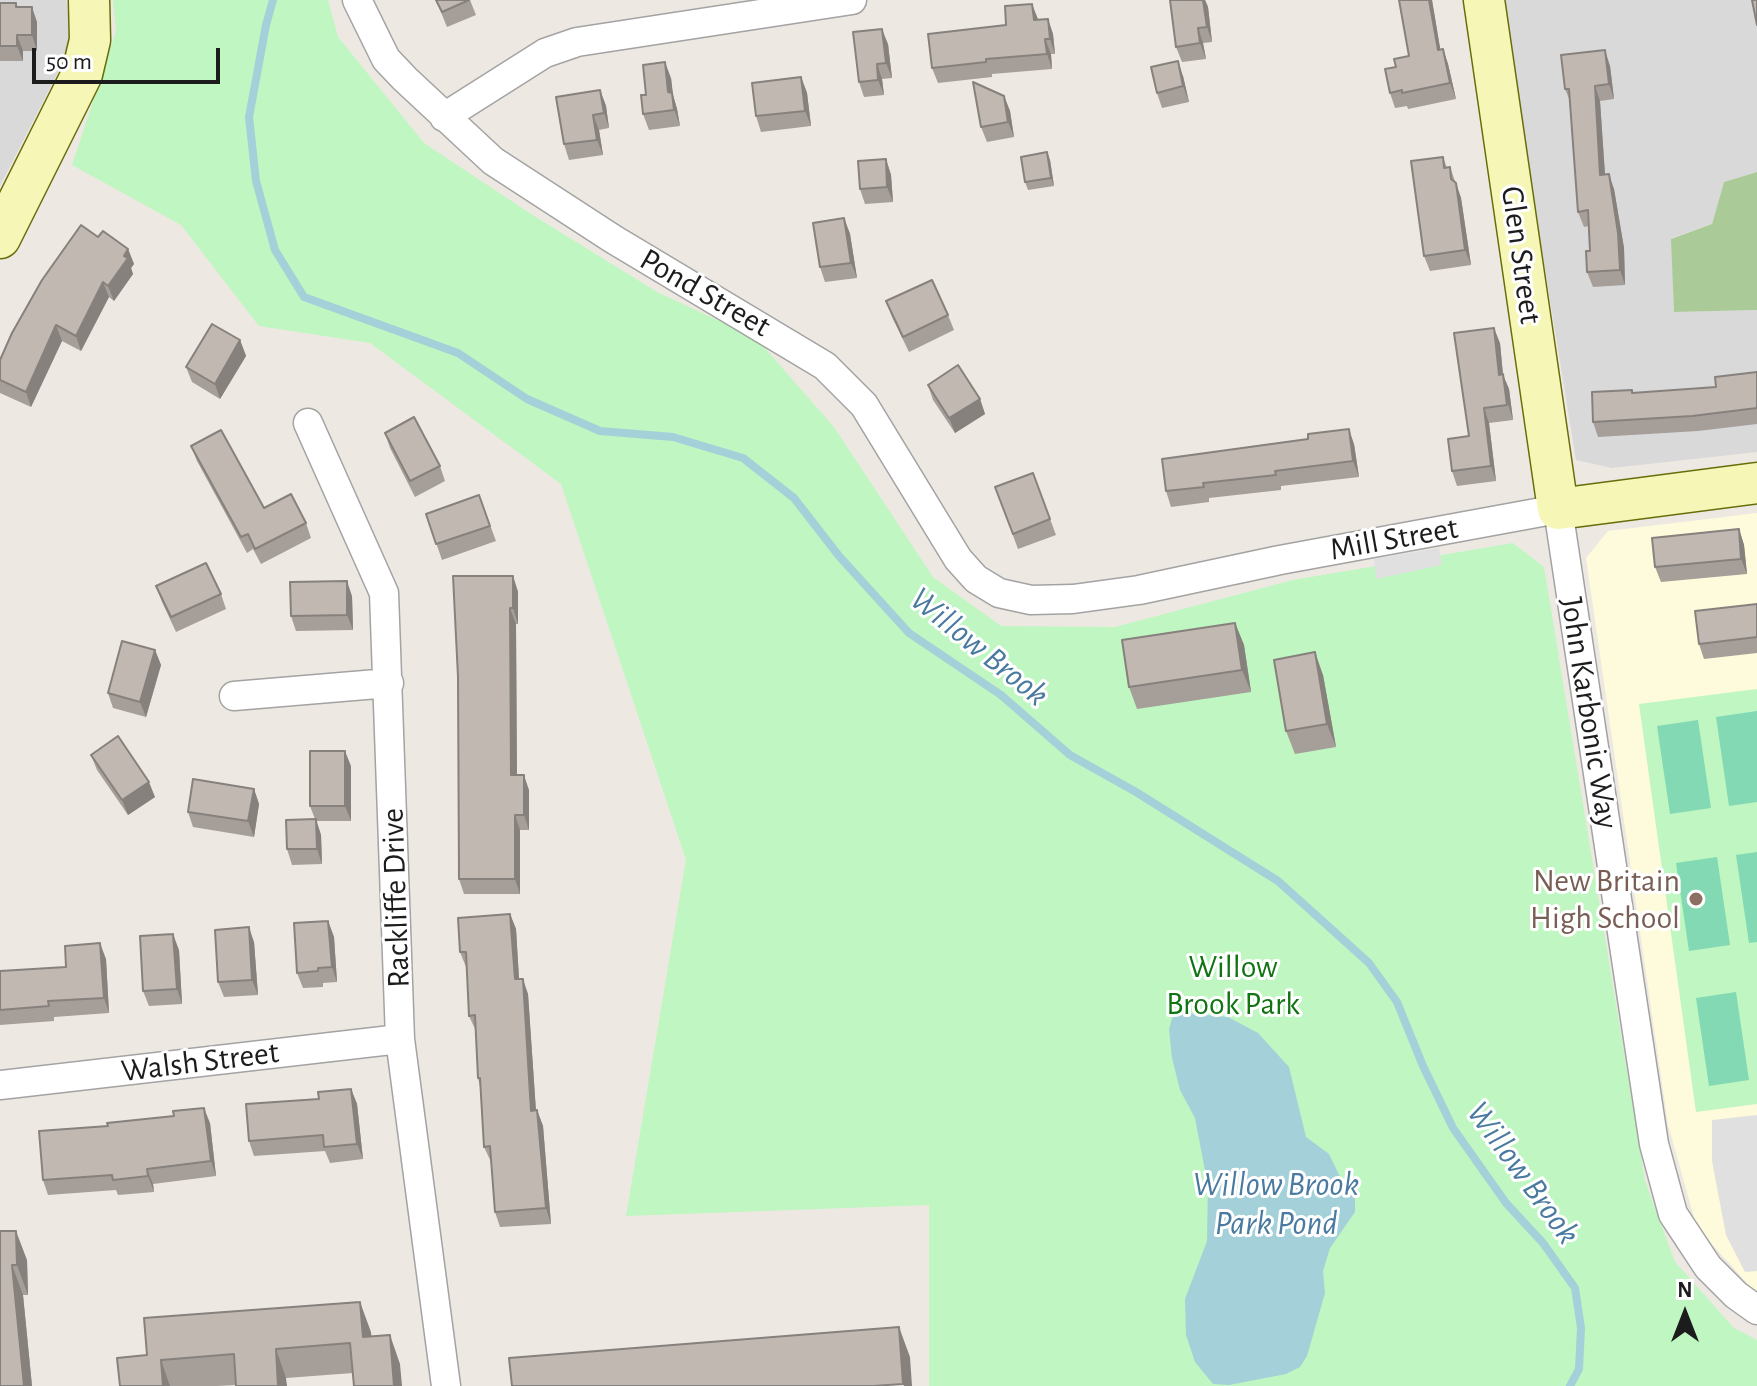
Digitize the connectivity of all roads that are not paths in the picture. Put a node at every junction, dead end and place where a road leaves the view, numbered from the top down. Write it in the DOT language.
graph roads {
  1 [pos="89,0"];
  2 [pos="357,0"];
  3 [pos="852,0"];
  4 [pos="1484,0"];
  5 [pos="444,117"];
  6 [pos="0,238"];
  7 [pos="308,423"];
  8 [pos="1757,483"];
  9 [pos="1558,509"];
  10 [pos="1031,600"];
  11 [pos="389,683"];
  12 [pos="234,696"];
  13 [pos="400,1039"];
  14 [pos="0,1085"];
  15 [pos="1757,1310"];
  16 [pos="446,1386"];
  1 -- 6 [label="street"];
  2 -- 5 [label="street, Pond Street"];
  3 -- 5 [label="street"];
  4 -- 9 [label="street, Glen Street"];
  5 -- 10 [label="street, Pond Street"];
  7 -- 11 [label="street, Rackliffe Drive"];
  8 -- 9 [label="street, Mill Street"];
  9 -- 10 [label="street, Mill Street"];
  9 -- 15 [label="street, John Karbonic Way"];
  11 -- 12 [label="street"];
  11 -- 13 [label="street, Rackliffe Drive"];
  13 -- 14 [label="street, Walsh Street"];
  13 -- 16 [label="street, Rackliffe Drive"];
}
